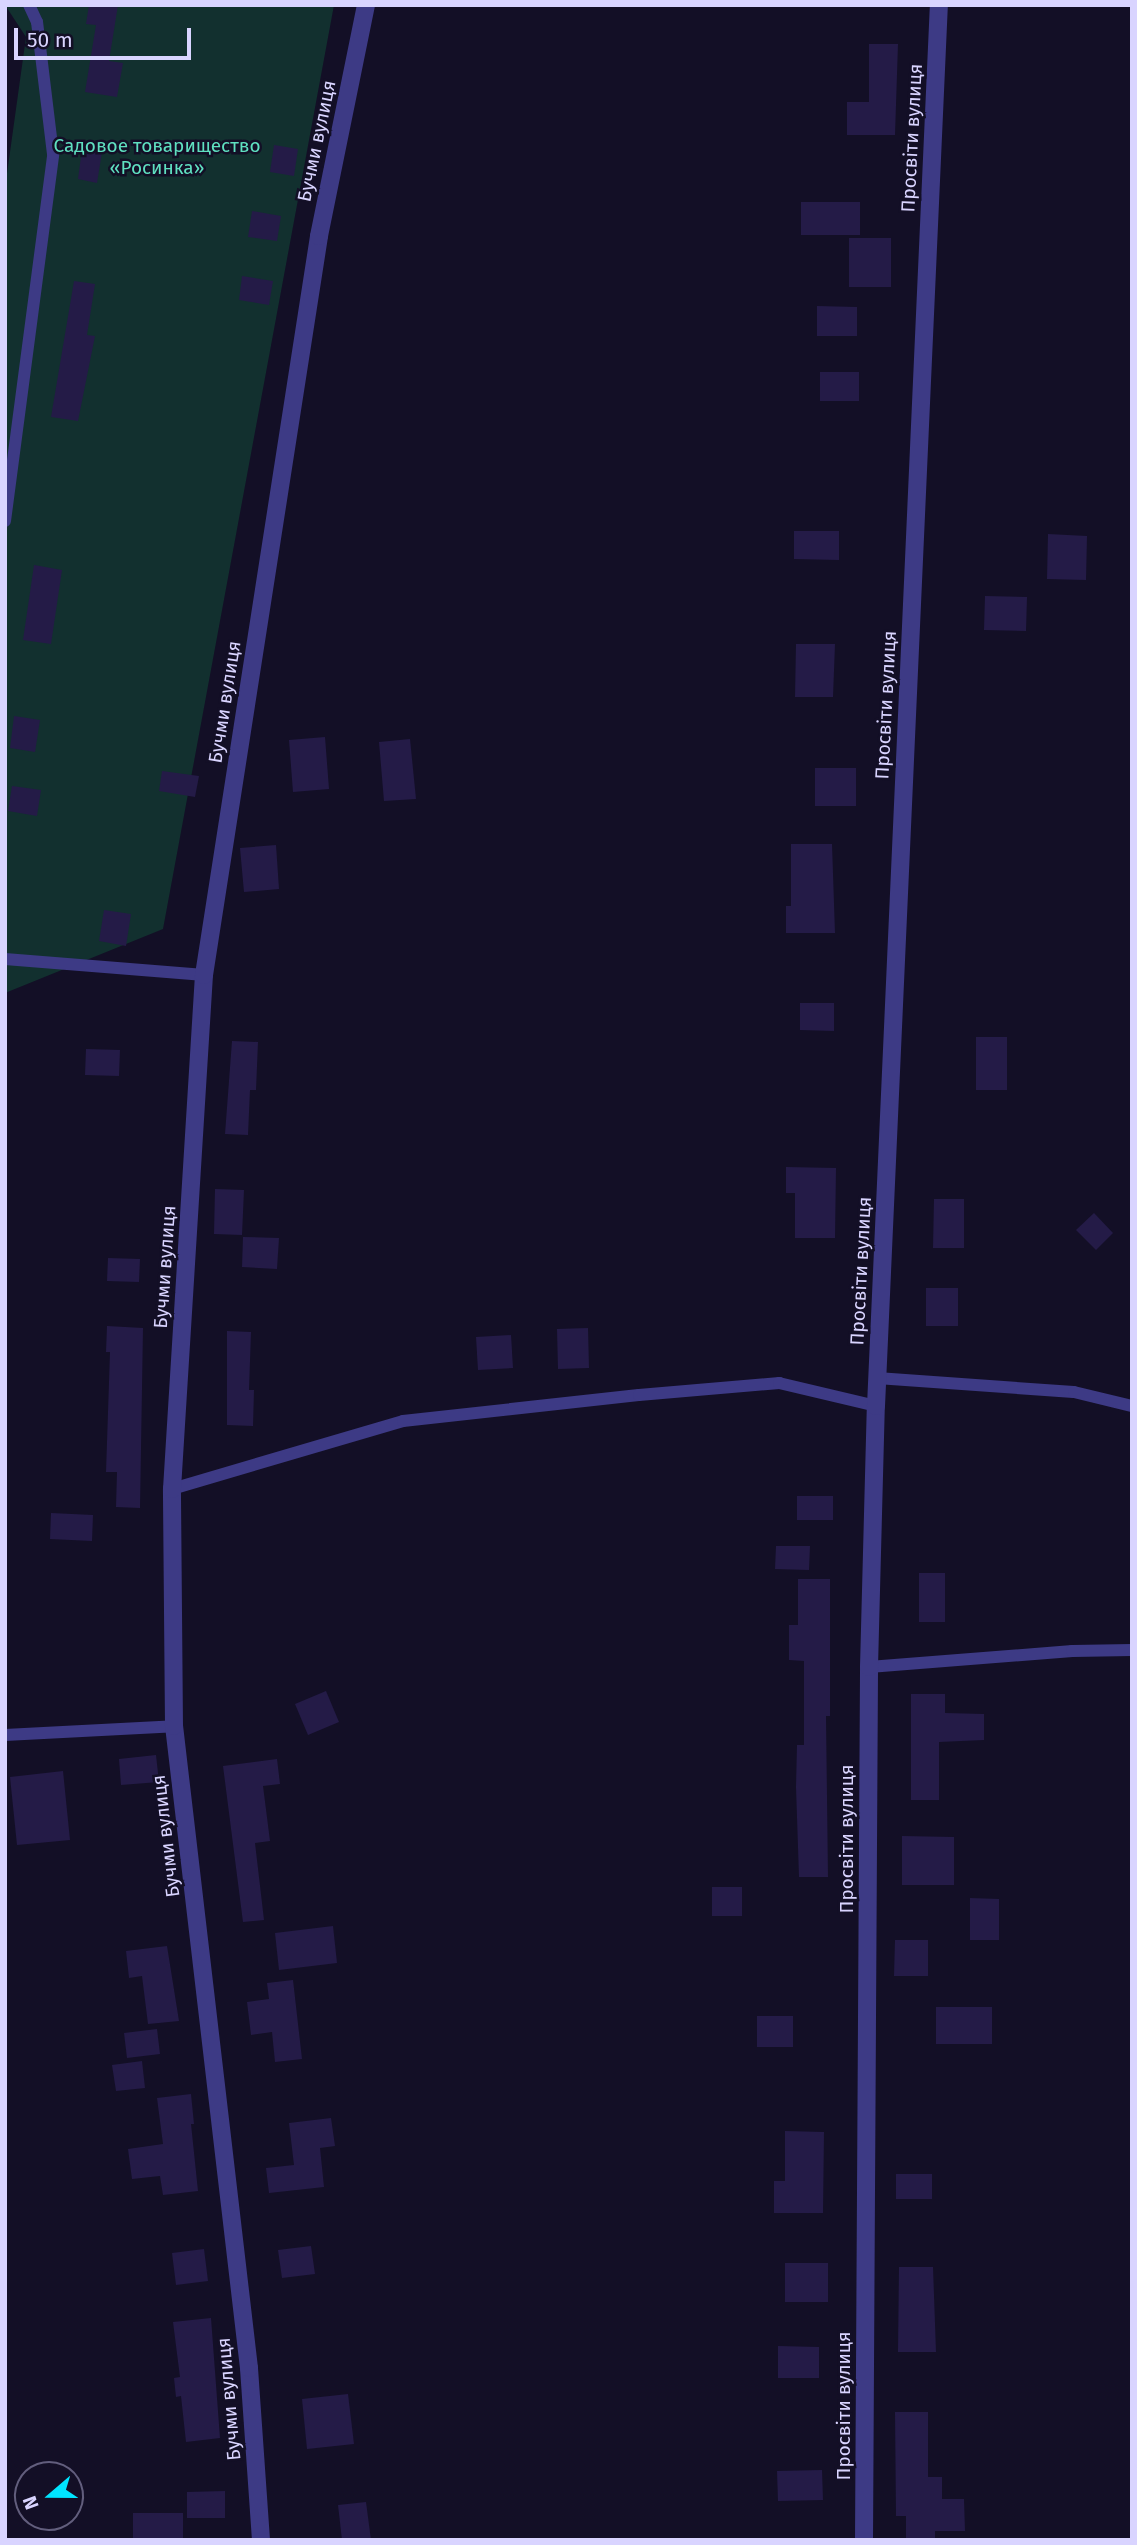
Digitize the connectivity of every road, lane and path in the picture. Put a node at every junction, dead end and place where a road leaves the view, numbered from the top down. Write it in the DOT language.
graph roads {
  1 [pos="29,5"];
  2 [pos="366,5"];
  3 [pos="939,5"];
  4 [pos="5,522"];
  5 [pos="5,959"];
  6 [pos="204,975"];
  7 [pos="877,1378"];
  8 [pos="876,1406"];
  9 [pos="1132,1406"];
  10 [pos="172,1489"];
  11 [pos="1132,1650"];
  12 [pos="869,1667"];
  13 [pos="174,1726"];
  14 [pos="5,1735"];
  15 [pos="261,2540"];
  16 [pos="864,2540"];
  1 -- 4 [label="lane"];
  2 -- 6 [label="street, Бучми вулиця"];
  3 -- 7 [label="street, Просвіти вулиця"];
  5 -- 6 [label="lane"];
  6 -- 10 [label="street, Бучми вулиця"];
  7 -- 8 [label="street, Просвіти вулиця"];
  7 -- 9 [label="lane"];
  8 -- 10 [label="lane"];
  8 -- 12 [label="street, Просвіти вулиця"];
  10 -- 13 [label="street, Бучми вулиця"];
  11 -- 12 [label="lane"];
  12 -- 16 [label="street, Просвіти вулиця"];
  13 -- 14 [label="lane"];
  13 -- 15 [label="street, Бучми вулиця"];
}
